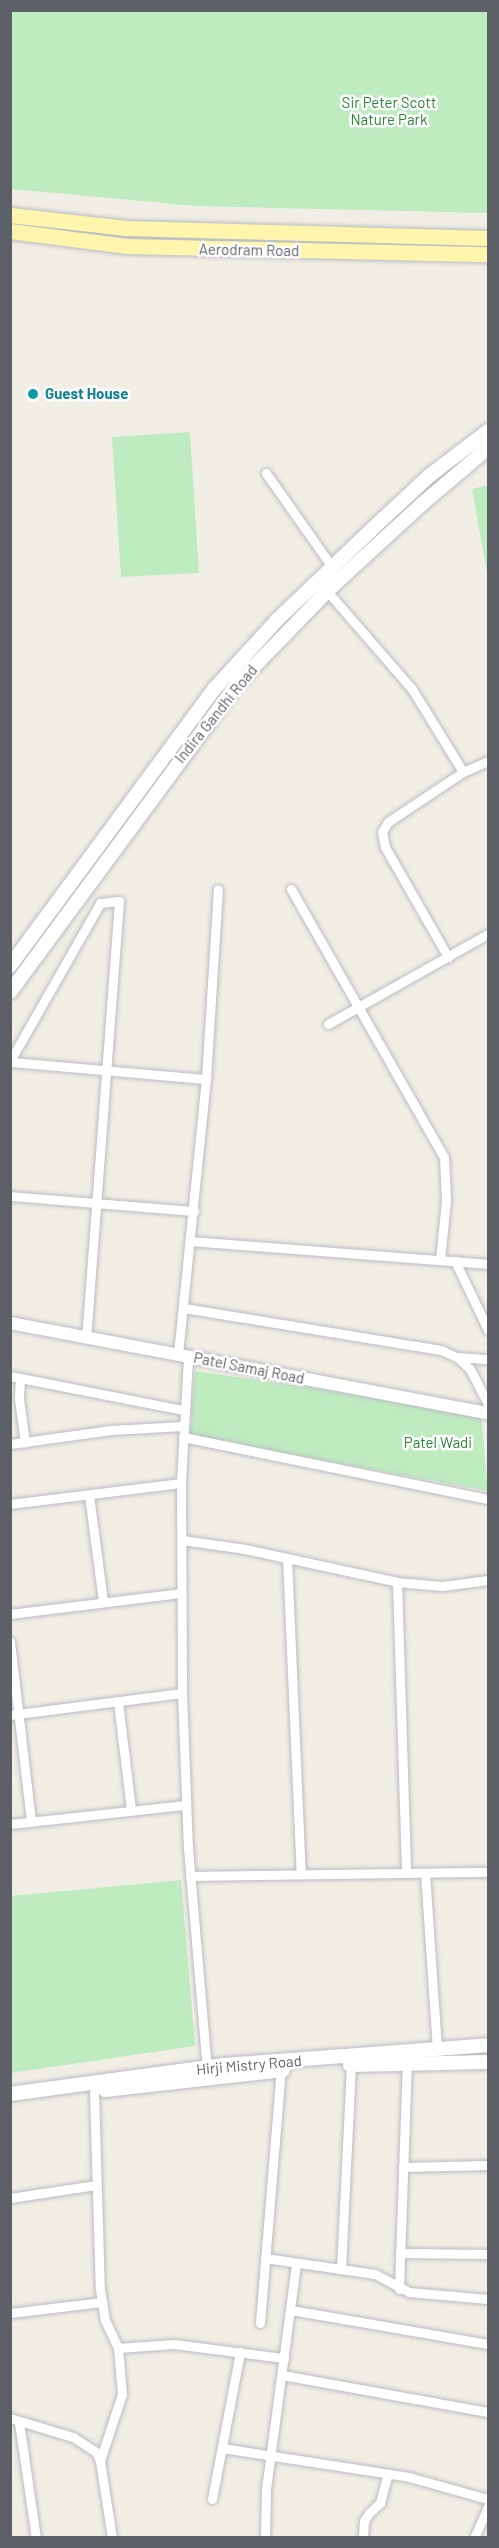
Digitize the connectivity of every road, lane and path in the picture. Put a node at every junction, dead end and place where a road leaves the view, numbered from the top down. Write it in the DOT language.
graph roads {
  1 [pos="10,215"];
  2 [pos="10,231"];
  3 [pos="489,238"];
  4 [pos="489,254"];
  5 [pos="489,431"];
  6 [pos="489,448"];
  7 [pos="266,473"];
  8 [pos="332,567"];
  9 [pos="327,591"];
  10 [pos="489,761"];
  11 [pos="463,772"];
  12 [pos="218,889"];
  13 [pos="291,889"];
  14 [pos="489,934"];
  15 [pos="448,957"];
  16 [pos="10,966"];
  17 [pos="10,992"];
  18 [pos="359,1006"];
  19 [pos="328,1024"];
  20 [pos="10,1061"];
  21 [pos="107,1070"];
  22 [pos="206,1079"];
  23 [pos="10,1196"];
  24 [pos="97,1201"];
  25 [pos="194,1211"];
  26 [pos="191,1241"];
  27 [pos="440,1260"];
  28 [pos="455,1262"];
  29 [pos="489,1264"];
  30 [pos="184,1308"];
  31 [pos="10,1323"];
  32 [pos="489,1330"];
  33 [pos="87,1336"];
  34 [pos="183,1356"];
  35 [pos="457,1357"];
  36 [pos="489,1359"];
  37 [pos="15,1377"];
  38 [pos="489,1404"];
  39 [pos="184,1410"];
  40 [pos="489,1413"];
  41 [pos="183,1426"];
  42 [pos="183,1437"];
  43 [pos="25,1443"];
  44 [pos="10,1444"];
  45 [pos="182,1483"];
  46 [pos="89,1495"];
  47 [pos="489,1499"];
  48 [pos="10,1504"];
  49 [pos="182,1540"];
  50 [pos="287,1558"];
  51 [pos="489,1580"];
  52 [pos="397,1582"];
  53 [pos="180,1593"];
  54 [pos="103,1602"];
  55 [pos="10,1614"];
  56 [pos="10,1642"];
  57 [pos="182,1693"];
  58 [pos="118,1702"];
  59 [pos="15,1714"];
  60 [pos="186,1805"];
  61 [pos="131,1810"];
  62 [pos="31,1822"];
  63 [pos="10,1824"];
  64 [pos="489,1872"];
  65 [pos="406,1873"];
  66 [pos="425,1873"];
  67 [pos="302,1874"];
  68 [pos="190,1876"];
  69 [pos="489,2045"];
  70 [pos="437,2050"];
  71 [pos="488,2061"];
  72 [pos="407,2064"];
  73 [pos="351,2065"];
  74 [pos="281,2070"];
  75 [pos="207,2072"];
  76 [pos="94,2092"];
  77 [pos="10,2094"];
  78 [pos="10,2103"];
  79 [pos="489,2165"];
  80 [pos="403,2167"];
  81 [pos="96,2184"];
  82 [pos="10,2198"];
  83 [pos="400,2253"];
  84 [pos="489,2254"];
  85 [pos="265,2258"];
  86 [pos="296,2263"];
  87 [pos="341,2269"];
  88 [pos="399,2289"];
  89 [pos="489,2299"];
  90 [pos="102,2302"];
  91 [pos="291,2310"];
  92 [pos="10,2313"];
  93 [pos="260,2323"];
  94 [pos="489,2344"];
  95 [pos="118,2348"];
  96 [pos="240,2352"];
  97 [pos="284,2358"];
  98 [pos="282,2375"];
  99 [pos="489,2412"];
  100 [pos="15,2420"];
  101 [pos="222,2448"];
  102 [pos="271,2457"];
  103 [pos="100,2461"];
  104 [pos="388,2474"];
  105 [pos="212,2499"];
  106 [pos="489,2499"];
  107 [pos="489,2506"];
  108 [pos="36,2538"];
  109 [pos="112,2538"];
  110 [pos="265,2538"];
  111 [pos="363,2538"];
  112 [pos="474,2538"];
  1 -- 3 [label="main road, Aerodram Road"];
  2 -- 4 [label="main road, Aerodram Road"];
  5 -- 8 [label="main road, Indira Gandhi Road"];
  6 -- 9 [label="main road, Indira Gandhi Road"];
  7 -- 8 [label="street"];
  8 -- 16 [label="main road, Indira Gandhi Road"];
  9 -- 11 [label="street"];
  9 -- 17 [label="main road, Indira Gandhi Road"];
  10 -- 11 [label="street"];
  11 -- 15 [label="street"];
  12 -- 22 [label="street"];
  13 -- 18 [label="street"];
  14 -- 15 [label="street"];
  15 -- 18 [label="street"];
  18 -- 19 [label="street"];
  18 -- 27 [label="street"];
  20 -- 21 [label="street"];
  20 -- 21 [label="street"];
  21 -- 22 [label="street"];
  21 -- 24 [label="street"];
  22 -- 25 [label="street"];
  23 -- 24 [label="street"];
  24 -- 25 [label="street"];
  24 -- 33 [label="street"];
  25 -- 26 [label="street"];
  26 -- 27 [label="street"];
  26 -- 30 [label="street"];
  27 -- 28 [label="street"];
  28 -- 29 [label="street"];
  28 -- 32 [label="street"];
  30 -- 34 [label="street"];
  30 -- 35 [label="street"];
  31 -- 33 [label="street, Patel Samaj Road"];
  33 -- 34 [label="street, Patel Samaj Road"];
  34 -- 39 [label="street"];
  34 -- 40 [label="street, Patel Samaj Road"];
  35 -- 36 [label="street"];
  35 -- 38 [label="street"];
  37 -- 39 [label="street"];
  37 -- 43 [label="street"];
  39 -- 41 [label="street"];
  41 -- 42 [label="street"];
  41 -- 43 [label="street"];
  42 -- 45 [label="street"];
  42 -- 47 [label="street"];
  43 -- 44 [label="street"];
  45 -- 46 [label="street"];
  45 -- 49 [label="street"];
  46 -- 48 [label="street"];
  46 -- 54 [label="street"];
  49 -- 50 [label="street"];
  49 -- 53 [label="street"];
  50 -- 52 [label="street"];
  50 -- 67 [label="street"];
  51 -- 52 [label="street"];
  52 -- 65 [label="street"];
  53 -- 54 [label="street"];
  53 -- 57 [label="street"];
  54 -- 55 [label="street"];
  56 -- 59 [label="street"];
  57 -- 58 [label="street"];
  57 -- 60 [label="street"];
  58 -- 59 [label="street"];
  58 -- 61 [label="street"];
  59 -- 62 [label="street"];
  60 -- 61 [label="street"];
  60 -- 68 [label="street"];
  61 -- 62 [label="street"];
  62 -- 63 [label="street"];
  64 -- 66 [label="street"];
  65 -- 66 [label="street"];
  65 -- 67 [label="street"];
  66 -- 70 [label="street"];
  67 -- 68 [label="street"];
  68 -- 75 [label="street"];
  69 -- 70 [label="main road, Hirji Mistry Road"];
  70 -- 75 [label="main road, Hirji Mistry Road"];
  71 -- 72 [label="main road, Hirji Mistry Road"];
  72 -- 73 [label="main road, Hirji Mistry Road"];
  72 -- 80 [label="street"];
  73 -- 74 [label="main road, Hirji Mistry Road"];
  73 -- 87 [label="street"];
  74 -- 75 [label="main road, Hirji Mistry Road"];
  74 -- 85 [label="street"];
  75 -- 76 [label="main road, Hirji Mistry Road"];
  75 -- 77 [label="main road, Hirji Mistry Road"];
  76 -- 78 [label="main road, Hirji Mistry Road"];
  76 -- 81 [label="street"];
  79 -- 80 [label="street"];
  80 -- 83 [label="street"];
  81 -- 82 [label="street"];
  81 -- 90 [label="street"];
  83 -- 84 [label="street"];
  83 -- 88 [label="street"];
  85 -- 86 [label="street"];
  85 -- 93 [label="street"];
  86 -- 87 [label="street"];
  86 -- 91 [label="street"];
  87 -- 88 [label="street"];
  88 -- 89 [label="street"];
  90 -- 92 [label="street"];
  90 -- 95 [label="street"];
  91 -- 94 [label="street"];
  91 -- 97 [label="street"];
  95 -- 96 [label="street"];
  95 -- 103 [label="street"];
  96 -- 97 [label="street"];
  96 -- 101 [label="street"];
  97 -- 98 [label="street"];
  98 -- 99 [label="street"];
  98 -- 102 [label="street"];
  100 -- 103 [label="street"];
  100 -- 108 [label="street"];
  101 -- 102 [label="street"];
  101 -- 105 [label="street"];
  102 -- 104 [label="street"];
  102 -- 110 [label="street"];
  103 -- 109 [label="street"];
  104 -- 106 [label="street"];
  104 -- 111 [label="street"];
  107 -- 112 [label="street"];
}
